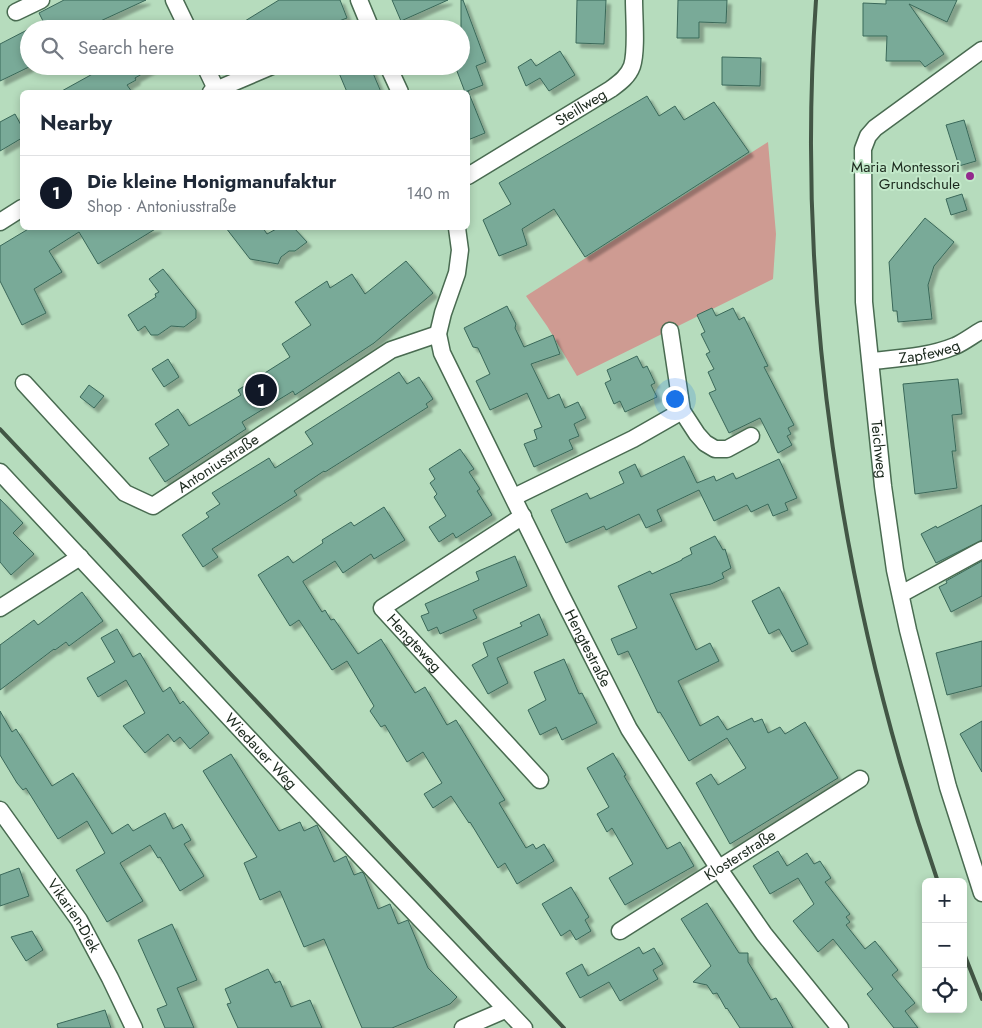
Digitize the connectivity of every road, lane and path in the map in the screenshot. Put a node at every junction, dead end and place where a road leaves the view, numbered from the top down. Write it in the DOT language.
graph roads {
  1 [pos="41,0"];
  2 [pos="174,0"];
  3 [pos="359,0"];
  4 [pos="634,0"];
  5 [pos="16,12"];
  6 [pos="184,20"];
  7 [pos="365,20"];
  8 [pos="982,50"];
  9 [pos="209,75"];
  10 [pos="251,75"];
  11 [pos="392,75"];
  12 [pos="213,90"];
  13 [pos="215,90"];
  14 [pos="399,90"];
  15 [pos="470,175"];
  16 [pos="20,209"];
  17 [pos="0,222"];
  18 [pos="457,230"];
  19 [pos="982,330"];
  20 [pos="670,331"];
  21 [pos="438,334"];
  22 [pos="871,361"];
  23 [pos="24,383"];
  24 [pos="682,411"];
  25 [pos="751,436"];
  26 [pos="0,472"];
  27 [pos="514,497"];
  28 [pos="523,516"];
  29 [pos="982,550"];
  30 [pos="80,556"];
  31 [pos="901,594"];
  32 [pos="0,608"];
  33 [pos="860,779"];
  34 [pos="540,780"];
  35 [pos="0,810"];
  36 [pos="719,869"];
  37 [pos="982,894"];
  38 [pos="620,931"];
  39 [pos="506,1010"];
  40 [pos="134,1028"];
  41 [pos="463,1028"];
  42 [pos="524,1028"];
  43 [pos="840,1028"];
  1 -- 5 [label="street"];
  2 -- 6 [label="street"];
  3 -- 7 [label="street"];
  4 -- 15 [label="street, Steillweg"];
  8 -- 22 [label="street, Teichweg"];
  9 -- 12 [label="street"];
  10 -- 13 [label="street"];
  11 -- 14 [label="street"];
  16 -- 17 [label="street"];
  18 -- 21 [label="street, Hengtestraße"];
  19 -- 22 [label="street, Zapfeweg"];
  20 -- 24 [label="street"];
  21 -- 23 [label="street, Antoniusstraße"];
  21 -- 27 [label="street, Hengtestraße"];
  22 -- 31 [label="street, Teichweg"];
  24 -- 25 [label="street"];
  24 -- 27 [label="street"];
  26 -- 30 [label="street, Wiedauer Weg"];
  27 -- 28 [label="street, Hengtestraße"];
  28 -- 34 [label="street, Hengteweg"];
  28 -- 36 [label="street, Hengtestraße"];
  29 -- 31 [label="street"];
  30 -- 32 [label="street"];
  30 -- 39 [label="street, Wiedauer Weg"];
  31 -- 37 [label="street, Teichweg"];
  33 -- 36 [label="street, Klosterstraße"];
  35 -- 40 [label="street, Vikarien-Diek"];
  36 -- 38 [label="street, Klosterstraße"];
  36 -- 43 [label="street, Hengtestraße"];
  39 -- 41 [label="street"];
  39 -- 42 [label="street, Wiedauer Weg"];
}
